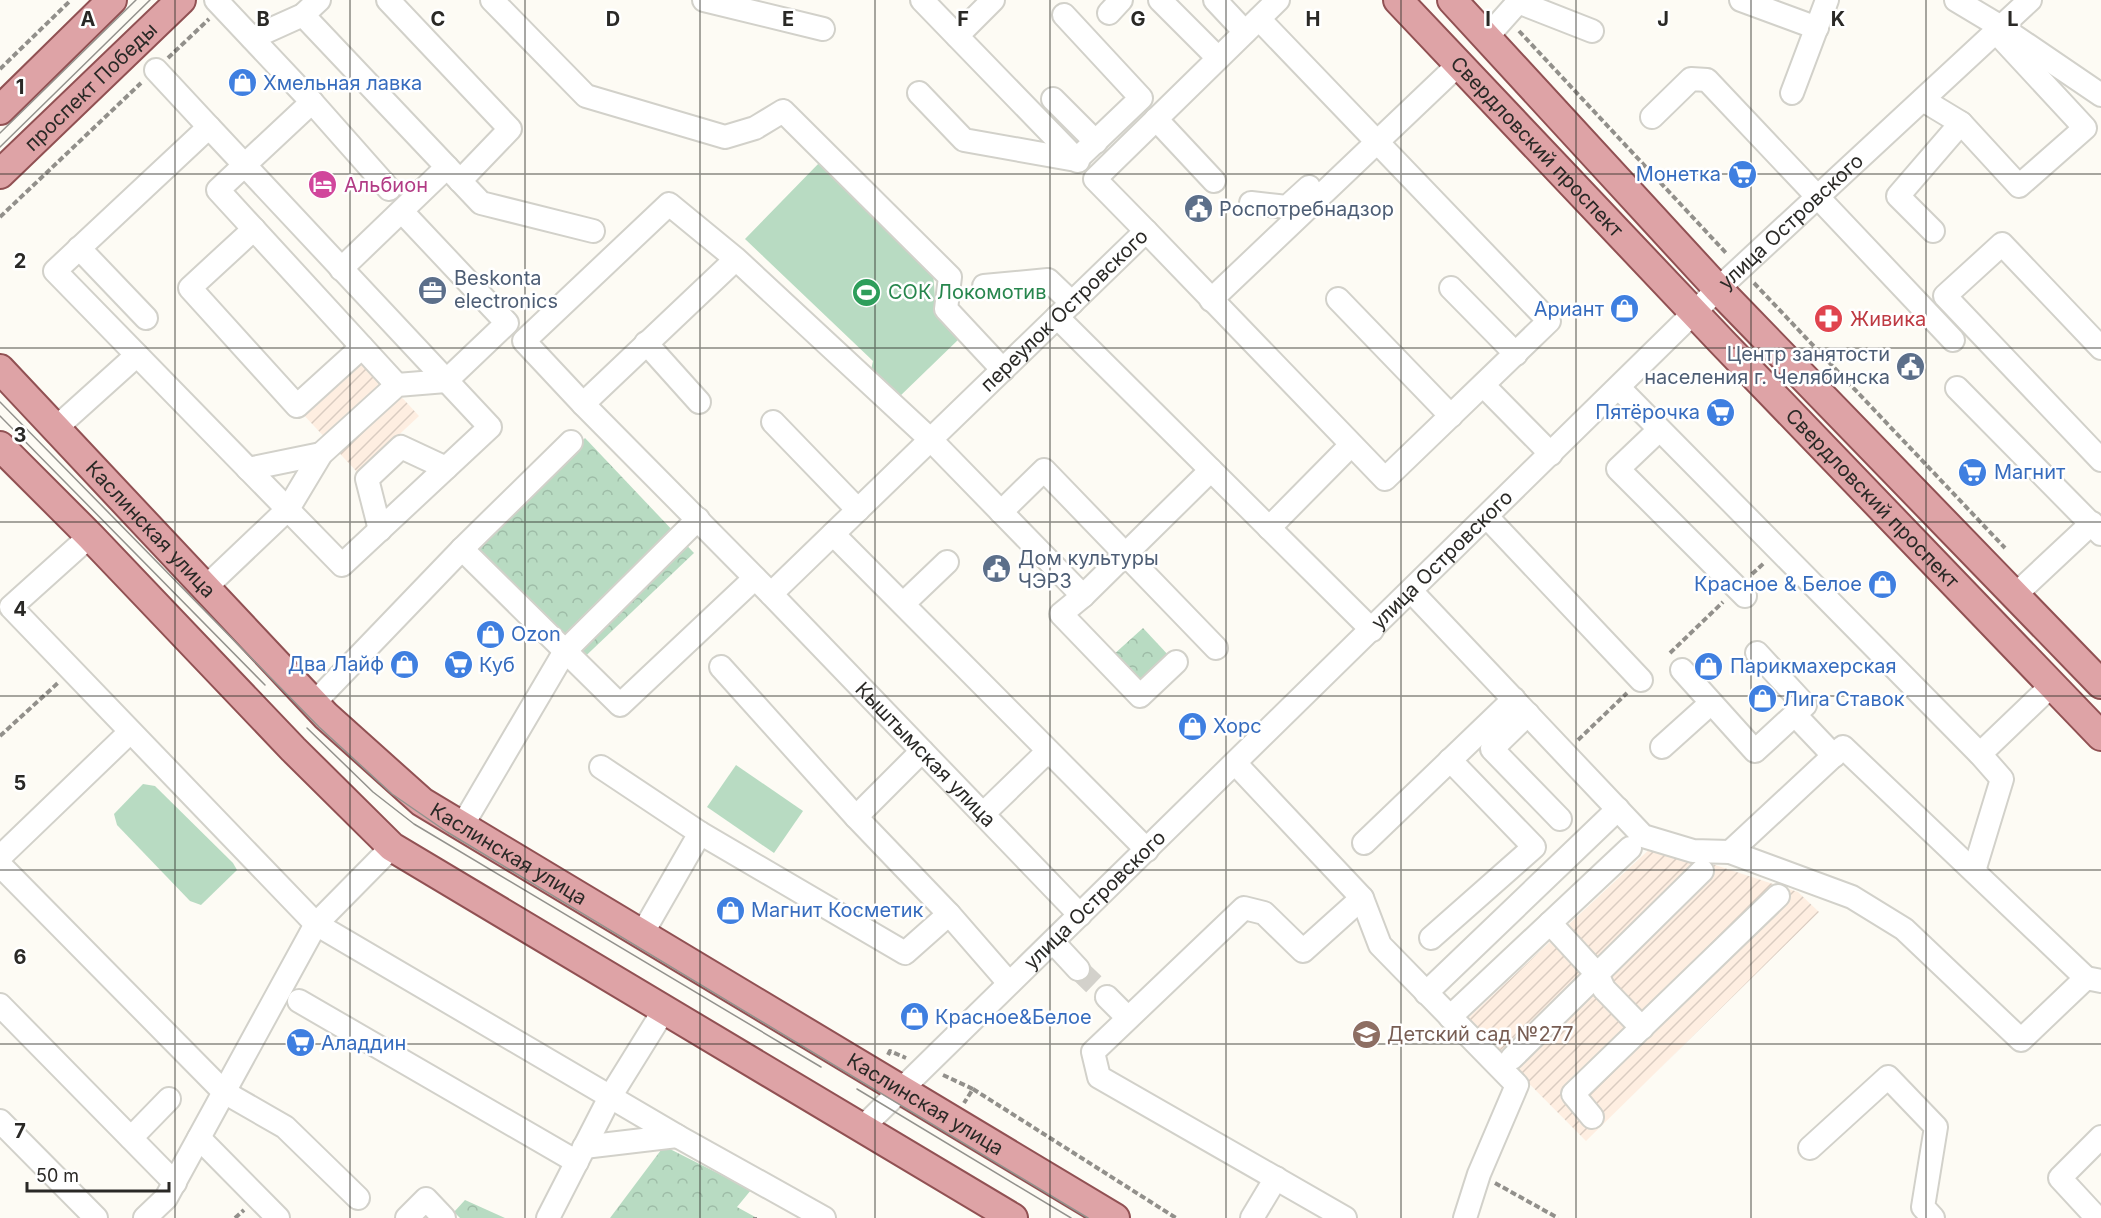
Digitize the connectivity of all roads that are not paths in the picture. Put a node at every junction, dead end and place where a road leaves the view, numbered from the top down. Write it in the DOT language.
graph roads {
  1 [pos="112,0"];
  2 [pos="182,0"];
  3 [pos="388,0"];
  4 [pos="492,0"];
  5 [pos="704,0"];
  6 [pos="922,0"];
  7 [pos="993,0"];
  8 [pos="1160,0"];
  9 [pos="1215,0"];
  10 [pos="1278,0"];
  11 [pos="1398,0"];
  12 [pos="1452,0"];
  13 [pos="1741,0"];
  14 [pos="1827,0"];
  15 [pos="1956,0"];
  16 [pos="2030,0"];
  17 [pos="219,3"];
  18 [pos="311,7"];
  19 [pos="1508,14"];
  20 [pos="1064,15"];
  21 [pos="1252,26"];
  22 [pos="1817,28"];
  23 [pos="823,29"];
  24 [pos="1998,30"];
  25 [pos="1592,31"];
  26 [pos="957,36"];
  27 [pos="252,38"];
  28 [pos="1218,58"];
  29 [pos="1460,64"];
  30 [pos="156,70"];
  31 [pos="919,93"];
  32 [pos="1792,93"];
  33 [pos="2101,95"];
  34 [pos="1053,99"];
  35 [pos="1923,100"];
  36 [pos="312,102"];
  37 [pos="0,110"];
  38 [pos="1653,117"];
  39 [pos="1156,118"];
  40 [pos="1960,123"];
  41 [pos="210,127"];
  42 [pos="1095,142"];
  43 [pos="1377,143"];
  44 [pos="1076,160"];
  45 [pos="245,165"];
  46 [pos="0,174"];
  47 [pos="454,174"];
  48 [pos="1341,177"];
  49 [pos="1095,178"];
  50 [pos="1214,181"];
  51 [pos="389,189"];
  52 [pos="1819,198"];
  53 [pos="1251,203"];
  54 [pos="409,219"];
  55 [pos="254,229"];
  56 [pos="592,231"];
  57 [pos="1146,231"];
  58 [pos="1933,231"];
  59 [pos="79,248"];
  60 [pos="736,259"];
  61 [pos="341,269"];
  62 [pos="984,286"];
  63 [pos="1451,288"];
  64 [pos="1718,289"];
  65 [pos="1338,299"];
  66 [pos="1211,300"];
  67 [pos="1064,310"];
  68 [pos="1694,313"];
  69 [pos="146,318"];
  70 [pos="1953,340"];
  71 [pos="646,343"];
  72 [pos="362,347"];
  73 [pos="2101,348"];
  74 [pos="1516,354"];
  75 [pos="131,360"];
  76 [pos="0,369"];
  77 [pos="1003,370"];
  78 [pos="446,381"];
  79 [pos="397,385"];
  80 [pos="1483,385"];
  81 [pos="1619,388"];
  82 [pos="1957,388"];
  83 [pos="699,402"];
  84 [pos="583,404"];
  85 [pos="1451,416"];
  86 [pos="773,422"];
  87 [pos="57,427"];
  88 [pos="1659,430"];
  89 [pos="931,440"];
  90 [pos="571,442"];
  91 [pos="1352,445"];
  92 [pos="0,446"];
  93 [pos="321,454"];
  94 [pos="1551,454"];
  95 [pos="2101,460"];
  96 [pos="446,468"];
  97 [pos="248,469"];
  98 [pos="1211,470"];
  99 [pos="288,509"];
  100 [pos="858,510"];
  101 [pos="1001,512"];
  102 [pos="1487,517"];
  103 [pos="698,519"];
  104 [pos="1269,528"];
  105 [pos="2096,529"];
  106 [pos="380,530"];
  107 [pos="833,534"];
  108 [pos="90,536"];
  109 [pos="462,549"];
  110 [pos="1125,554"];
  111 [pos="947,562"];
  112 [pos="755,578"];
  113 [pos="206,587"];
  114 [pos="1411,591"];
  115 [pos="1741,592"];
  116 [pos="771,594"];
  117 [pos="1083,596"];
  118 [pos="2014,596"];
  119 [pos="5,601"];
  120 [pos="903,604"];
  121 [pos="1372,630"];
  122 [pos="1216,648"];
  123 [pos="565,651"];
  124 [pos="1757,653"];
  125 [pos="1176,662"];
  126 [pos="721,667"];
  127 [pos="1682,670"];
  128 [pos="1641,680"];
  129 [pos="2101,684"];
  130 [pos="2052,685"];
  131 [pos="314,703"];
  132 [pos="1712,703"];
  133 [pos="1521,706"];
  134 [pos="1795,715"];
  135 [pos="130,732"];
  136 [pos="2101,736"];
  137 [pos="1662,747"];
  138 [pos="922,751"];
  139 [pos="1048,751"];
  140 [pos="1980,754"];
  141 [pos="1833,756"];
  142 [pos="1450,760"];
  143 [pos="1235,763"];
  144 [pos="601,767"];
  145 [pos="1618,809"];
  146 [pos="983,813"];
  147 [pos="856,817"];
  148 [pos="1560,819"];
  149 [pos="462,826"];
  150 [pos="700,833"];
  151 [pos="1364,843"];
  152 [pos="392,847"];
  153 [pos="1630,848"];
  154 [pos="1147,850"];
  155 [pos="1730,852"];
  156 [pos="0,857"];
  157 [pos="0,865"];
  158 [pos="1702,871"];
  159 [pos="1974,871"];
  160 [pos="1778,896"];
  161 [pos="1362,898"];
  162 [pos="949,914"];
  163 [pos="1080,915"];
  164 [pos="1550,923"];
  165 [pos="316,924"];
  166 [pos="642,934"];
  167 [pos="1431,938"];
  168 [pos="1053,942"];
  169 [pos="1078,969"];
  170 [pos="1597,974"];
  171 [pos="2094,980"];
  172 [pos="1009,984"];
  173 [pos="1426,993"];
  174 [pos="1107,997"];
  175 [pos="299,1002"];
  176 [pos="0,1005"];
  177 [pos="664,1010"];
  178 [pos="1450,1017"];
  179 [pos="1128,1018"];
  180 [pos="1642,1028"];
  181 [pos="1512,1058"];
  182 [pos="901,1089"];
  183 [pos="224,1092"];
  184 [pos="610,1097"];
  185 [pos="169,1099"];
  186 [pos="1592,1116"];
  187 [pos="0,1121"];
  188 [pos="862,1128"];
  189 [pos="677,1136"];
  190 [pos="2101,1137"];
  191 [pos="131,1138"];
  192 [pos="199,1138"];
  193 [pos="1810,1148"];
  194 [pos="581,1154"];
  195 [pos="1276,1178"];
  196 [pos="175,1183"];
  197 [pos="358,1198"];
  198 [pos="996,1214"];
  199 [pos="96,1218"];
  200 [pos="146,1218"];
  201 [pos="278,1218"];
  202 [pos="407,1218"];
  203 [pos="444,1218"];
  204 [pos="548,1218"];
  205 [pos="824,1218"];
  206 [pos="1115,1218"];
  207 [pos="1252,1218"];
  208 [pos="1346,1218"];
  209 [pos="1465,1218"];
  210 [pos="1933,1218"];
  211 [pos="2097,1218"];
  1 -- 37 [label="main road"];
  2 -- 46 [label="main road, проспект Победы"];
  3 -- 47 [label="street"];
  4 -- 77 [label="street"];
  5 -- 23 [label="street"];
  6 -- 26 [label="street, переулок Островского"];
  7 -- 26 [label="street"];
  8 -- 28 [label="street"];
  9 -- 21 [label="street"];
  10 -- 21 [label="street"];
  11 -- 29 [label="main road, Свердловский проспект"];
  12 -- 19 [label="main road, Свердловский проспект"];
  13 -- 22 [label="street"];
  14 -- 22 [label="street"];
  15 -- 24 [label="street"];
  16 -- 24 [label="street, улица Островского"];
  17 -- 27 [label="street"];
  18 -- 27 [label="street"];
  18 -- 47 [label="street"];
  19 -- 25 [label="street"];
  19 -- 64 [label="main road, Свердловский проспект"];
  20 -- 42 [label="street"];
  21 -- 28 [label="street"];
  21 -- 43 [label="street"];
  22 -- 32 [label="street"];
  24 -- 33 [label="street"];
  24 -- 35 [label="street, улица Островского"];
  24 -- 40 [label="street"];
  26 -- 44 [label="street, переулок Островского"];
  27 -- 36 [label="street"];
  28 -- 39 [label="street"];
  29 -- 43 [label="street"];
  29 -- 68 [label="main road, Свердловский проспект"];
  30 -- 41 [label="street"];
  31 -- 44 [label="street"];
  34 -- 42 [label="street"];
  35 -- 40 [label="street"];
  35 -- 52 [label="street, улица Островского"];
  36 -- 45 [label="street"];
  36 -- 51 [label="street"];
  38 -- 52 [label="street"];
  39 -- 49 [label="street"];
  39 -- 50 [label="street"];
  40 -- 58 [label="street"];
  41 -- 45 [label="street"];
  41 -- 59 [label="street"];
  42 -- 44 [label="street"];
  43 -- 48 [label="street"];
  43 -- 74 [label="street"];
  44 -- 49 [label="street, переулок Островского"];
  45 -- 55 [label="street"];
  45 -- 61 [label="street"];
  47 -- 56 [label="street"];
  47 -- 61 [label="street"];
  48 -- 53 [label="street"];
  48 -- 66 [label="street"];
  49 -- 57 [label="street, переулок Островского"];
  52 -- 64 [label="street, улица Островского"];
  52 -- 70 [label="street"];
  54 -- 78 [label="street"];
  55 -- 72 [label="street"];
  55 -- 72 [label="street"];
  57 -- 66 [label="street"];
  57 -- 67 [label="street, переулок Островского"];
  59 -- 69 [label="street"];
  59 -- 75 [label="street"];
  60 -- 71 [label="street"];
  60 -- 84 [label="street, Кыштымская улица"];
  60 -- 89 [label="street"];
  61 -- 78 [label="street"];
  62 -- 67 [label="street"];
  63 -- 74 [label="street"];
  64 -- 68 [label="street, улица Островского"];
  64 -- 118 [label="main road, Свердловский проспект"];
  65 -- 85 [label="street"];
  66 -- 91 [label="street"];
  67 -- 77 [label="street, переулок Островского"];
  67 -- 98 [label="street"];
  68 -- 81 [label="street, улица Островского"];
  68 -- 130 [label="main road, Свердловский проспект"];
  71 -- 83 [label="street"];
  71 -- 84 [label="street"];
  72 -- 79 [label="street"];
  73 -- 95 [label="street"];
  74 -- 80 [label="street"];
  75 -- 87 [label="street"];
  75 -- 97 [label="street"];
  76 -- 87 [label="main road, Каслинская улица"];
  77 -- 89 [label="street, переулок Островского"];
  78 -- 79 [label="street"];
  78 -- 96 [label="street"];
  79 -- 93 [label="street"];
  80 -- 85 [label="street"];
  80 -- 94 [label="street"];
  81 -- 88 [label="street"];
  81 -- 94 [label="street, улица Островского"];
  82 -- 105 [label="street"];
  84 -- 103 [label="street, Кыштымская улица"];
  85 -- 91 [label="street"];
  86 -- 100 [label="street"];
  87 -- 113 [label="main road, Каслинская улица"];
  88 -- 115 [label="street"];
  88 -- 140 [label="street"];
  89 -- 100 [label="street, переулок Островского"];
  89 -- 101 [label="street"];
  90 -- 109 [label="street"];
  91 -- 104 [label="street"];
  92 -- 108 [label="main road"];
  93 -- 97 [label="street"];
  93 -- 99 [label="street"];
  94 -- 102 [label="street, улица Островского"];
  96 -- 106 [label="street"];
  96 -- 106 [label="street"];
  97 -- 99 [label="street"];
  98 -- 104 [label="street"];
  98 -- 110 [label="street"];
  99 -- 106 [label="street"];
  99 -- 113 [label="street"];
  100 -- 107 [label="street, переулок Островского"];
  101 -- 110 [label="street"];
  101 -- 117 [label="street"];
  102 -- 114 [label="street, улица Островского"];
  102 -- 128 [label="street"];
  103 -- 112 [label="street, Кыштымская улица"];
  103 -- 123 [label="street"];
  104 -- 121 [label="street"];
  105 -- 118 [label="street"];
  107 -- 116 [label="street, переулок Островского"];
  107 -- 120 [label="street"];
  108 -- 119 [label="street"];
  108 -- 152 [label="main road"];
  109 -- 123 [label="street"];
  109 -- 131 [label="street"];
  110 -- 117 [label="street"];
  110 -- 122 [label="street"];
  111 -- 120 [label="street"];
  112 -- 116 [label="street, Кыштымская улица"];
  112 -- 123 [label="street"];
  113 -- 131 [label="main road, Каслинская улица"];
  114 -- 121 [label="street, улица Островского"];
  114 -- 133 [label="street"];
  116 -- 138 [label="street, Кыштымская улица"];
  117 -- 125 [label="street"];
  118 -- 129 [label="main road, Свердловский проспект"];
  119 -- 135 [label="street"];
  120 -- 139 [label="street"];
  121 -- 143 [label="street, улица Островского"];
  123 -- 149 [label="street"];
  124 -- 134 [label="street"];
  126 -- 147 [label="street"];
  127 -- 132 [label="street"];
  130 -- 136 [label="main road, Свердловский проспект"];
  130 -- 140 [label="street"];
  131 -- 149 [label="main road, Каслинская улица"];
  132 -- 134 [label="street"];
  132 -- 137 [label="street"];
  133 -- 142 [label="street"];
  133 -- 145 [label="street"];
  133 -- 148 [label="street"];
  134 -- 141 [label="street"];
  135 -- 156 [label="street"];
  135 -- 165 [label="street"];
  138 -- 146 [label="street, Кыштымская улица"];
  138 -- 147 [label="street"];
  139 -- 146 [label="street"];
  139 -- 154 [label="street"];
  140 -- 159 [label="street"];
  141 -- 155 [label="street"];
  141 -- 159 [label="street"];
  142 -- 151 [label="street"];
  142 -- 167 [label="street"];
  143 -- 154 [label="street, улица Островского"];
  143 -- 161 [label="street"];
  144 -- 150 [label="street"];
  145 -- 155 [label="street"];
  145 -- 173 [label="street"];
  146 -- 163 [label="street, Кыштымская улица"];
  147 -- 162 [label="street"];
  149 -- 166 [label="main road, Каслинская улица"];
  150 -- 162 [label="street"];
  150 -- 166 [label="street"];
  152 -- 165 [label="street"];
  152 -- 177 [label="main road"];
  153 -- 164 [label="street"];
  154 -- 163 [label="street, улица Островского"];
  155 -- 171 [label="street"];
  157 -- 183 [label="street"];
  158 -- 170 [label="street"];
  159 -- 171 [label="street"];
  160 -- 180 [label="street"];
  161 -- 173 [label="street"];
  161 -- 179 [label="street"];
  162 -- 172 [label="street"];
  163 -- 168 [label="street, улица Островского"];
  164 -- 170 [label="street"];
  164 -- 178 [label="street"];
  165 -- 183 [label="street"];
  165 -- 184 [label="street"];
  166 -- 182 [label="main road, Каслинская улица"];
  168 -- 169 [label="street"];
  168 -- 172 [label="street, улица Островского"];
  170 -- 180 [label="street"];
  170 -- 181 [label="street"];
  172 -- 182 [label="street, улица Островского"];
  173 -- 178 [label="street"];
  174 -- 179 [label="street"];
  175 -- 194 [label="street"];
  176 -- 191 [label="street"];
  177 -- 184 [label="street"];
  177 -- 188 [label="main road"];
  178 -- 209 [label="street"];
  179 -- 195 [label="street"];
  180 -- 186 [label="street"];
  182 -- 188 [label="street, улица Островского"];
  182 -- 206 [label="main road, Каслинская улица"];
  183 -- 192 [label="street"];
  183 -- 197 [label="street"];
  184 -- 189 [label="street"];
  184 -- 194 [label="street"];
  185 -- 191 [label="street"];
  187 -- 199 [label="street"];
  188 -- 198 [label="main road"];
  189 -- 194 [label="street"];
  189 -- 205 [label="street"];
  190 -- 211 [label="street"];
  191 -- 196 [label="street"];
  192 -- 196 [label="street"];
  192 -- 201 [label="street"];
  193 -- 210 [label="street"];
  194 -- 204 [label="street"];
  195 -- 207 [label="street"];
  195 -- 208 [label="street"];
  196 -- 200 [label="street"];
  202 -- 203 [label="street"];
}
